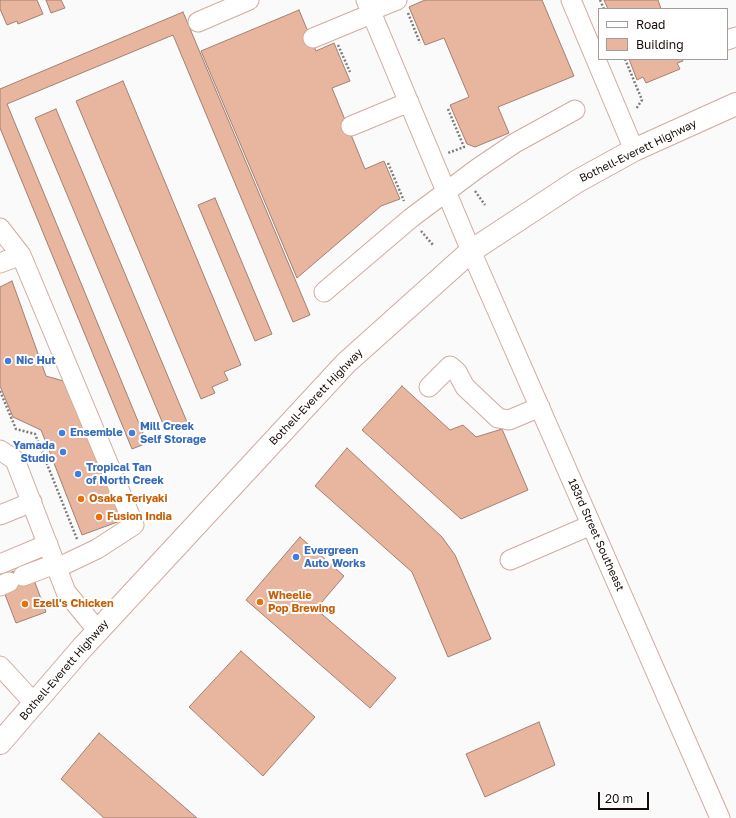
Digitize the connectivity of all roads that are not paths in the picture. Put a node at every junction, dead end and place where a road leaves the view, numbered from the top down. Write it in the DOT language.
graph roads {
  1 [pos="249,0"];
  2 [pos="397,0"];
  3 [pos="571,0"];
  4 [pos="369,8"];
  5 [pos="198,22"];
  6 [pos="313,38"];
  7 [pos="408,102"];
  8 [pos="736,104"];
  9 [pos="575,110"];
  10 [pos="351,126"];
  11 [pos="634,150"];
  12 [pos="446,192"];
  13 [pos="0,228"];
  14 [pos="471,252"];
  15 [pos="21,255"];
  16 [pos="0,263"];
  17 [pos="324,292"];
  18 [pos="429,387"];
  19 [pos="540,407"];
  20 [pos="5,459"];
  21 [pos="32,502"];
  22 [pos="0,516"];
  23 [pos="591,524"];
  24 [pos="48,544"];
  25 [pos="510,560"];
  26 [pos="0,564"];
  27 [pos="56,566"];
  28 [pos="11,582"];
  29 [pos="98,631"];
  30 [pos="0,666"];
  31 [pos="34,703"];
  32 [pos="0,743"];
  33 [pos="720,818"];
  1 -- 5 [label="street"];
  2 -- 4 [label="street"];
  3 -- 11 [label="street"];
  4 -- 6 [label="street"];
  4 -- 7 [label="street, 183rd Street Southeast"];
  7 -- 10 [label="street"];
  7 -- 12 [label="street, 183rd Street Southeast"];
  8 -- 11 [label="main road, Bothell-Everett Highway"];
  9 -- 12 [label="street"];
  11 -- 14 [label="main road, Bothell-Everett Highway"];
  12 -- 14 [label="street, 183rd Street Southeast"];
  12 -- 17 [label="street"];
  13 -- 15 [label="street"];
  14 -- 19 [label="street, 183rd Street Southeast"];
  14 -- 29 [label="main road, Bothell-Everett Highway"];
  15 -- 16 [label="street"];
  15 -- 27 [label="street"];
  18 -- 19 [label="street"];
  19 -- 23 [label="street, 183rd Street Southeast"];
  20 -- 21 [label="street"];
  21 -- 22 [label="street"];
  21 -- 24 [label="street"];
  23 -- 25 [label="street"];
  23 -- 33 [label="street, 183rd Street Southeast"];
  24 -- 26 [label="street"];
  24 -- 27 [label="street"];
  27 -- 28 [label="street"];
  27 -- 29 [label="street"];
  29 -- 31 [label="main road, Bothell-Everett Highway"];
  30 -- 31 [label="street"];
  31 -- 32 [label="main road, Bothell-Everett Highway"];
}
